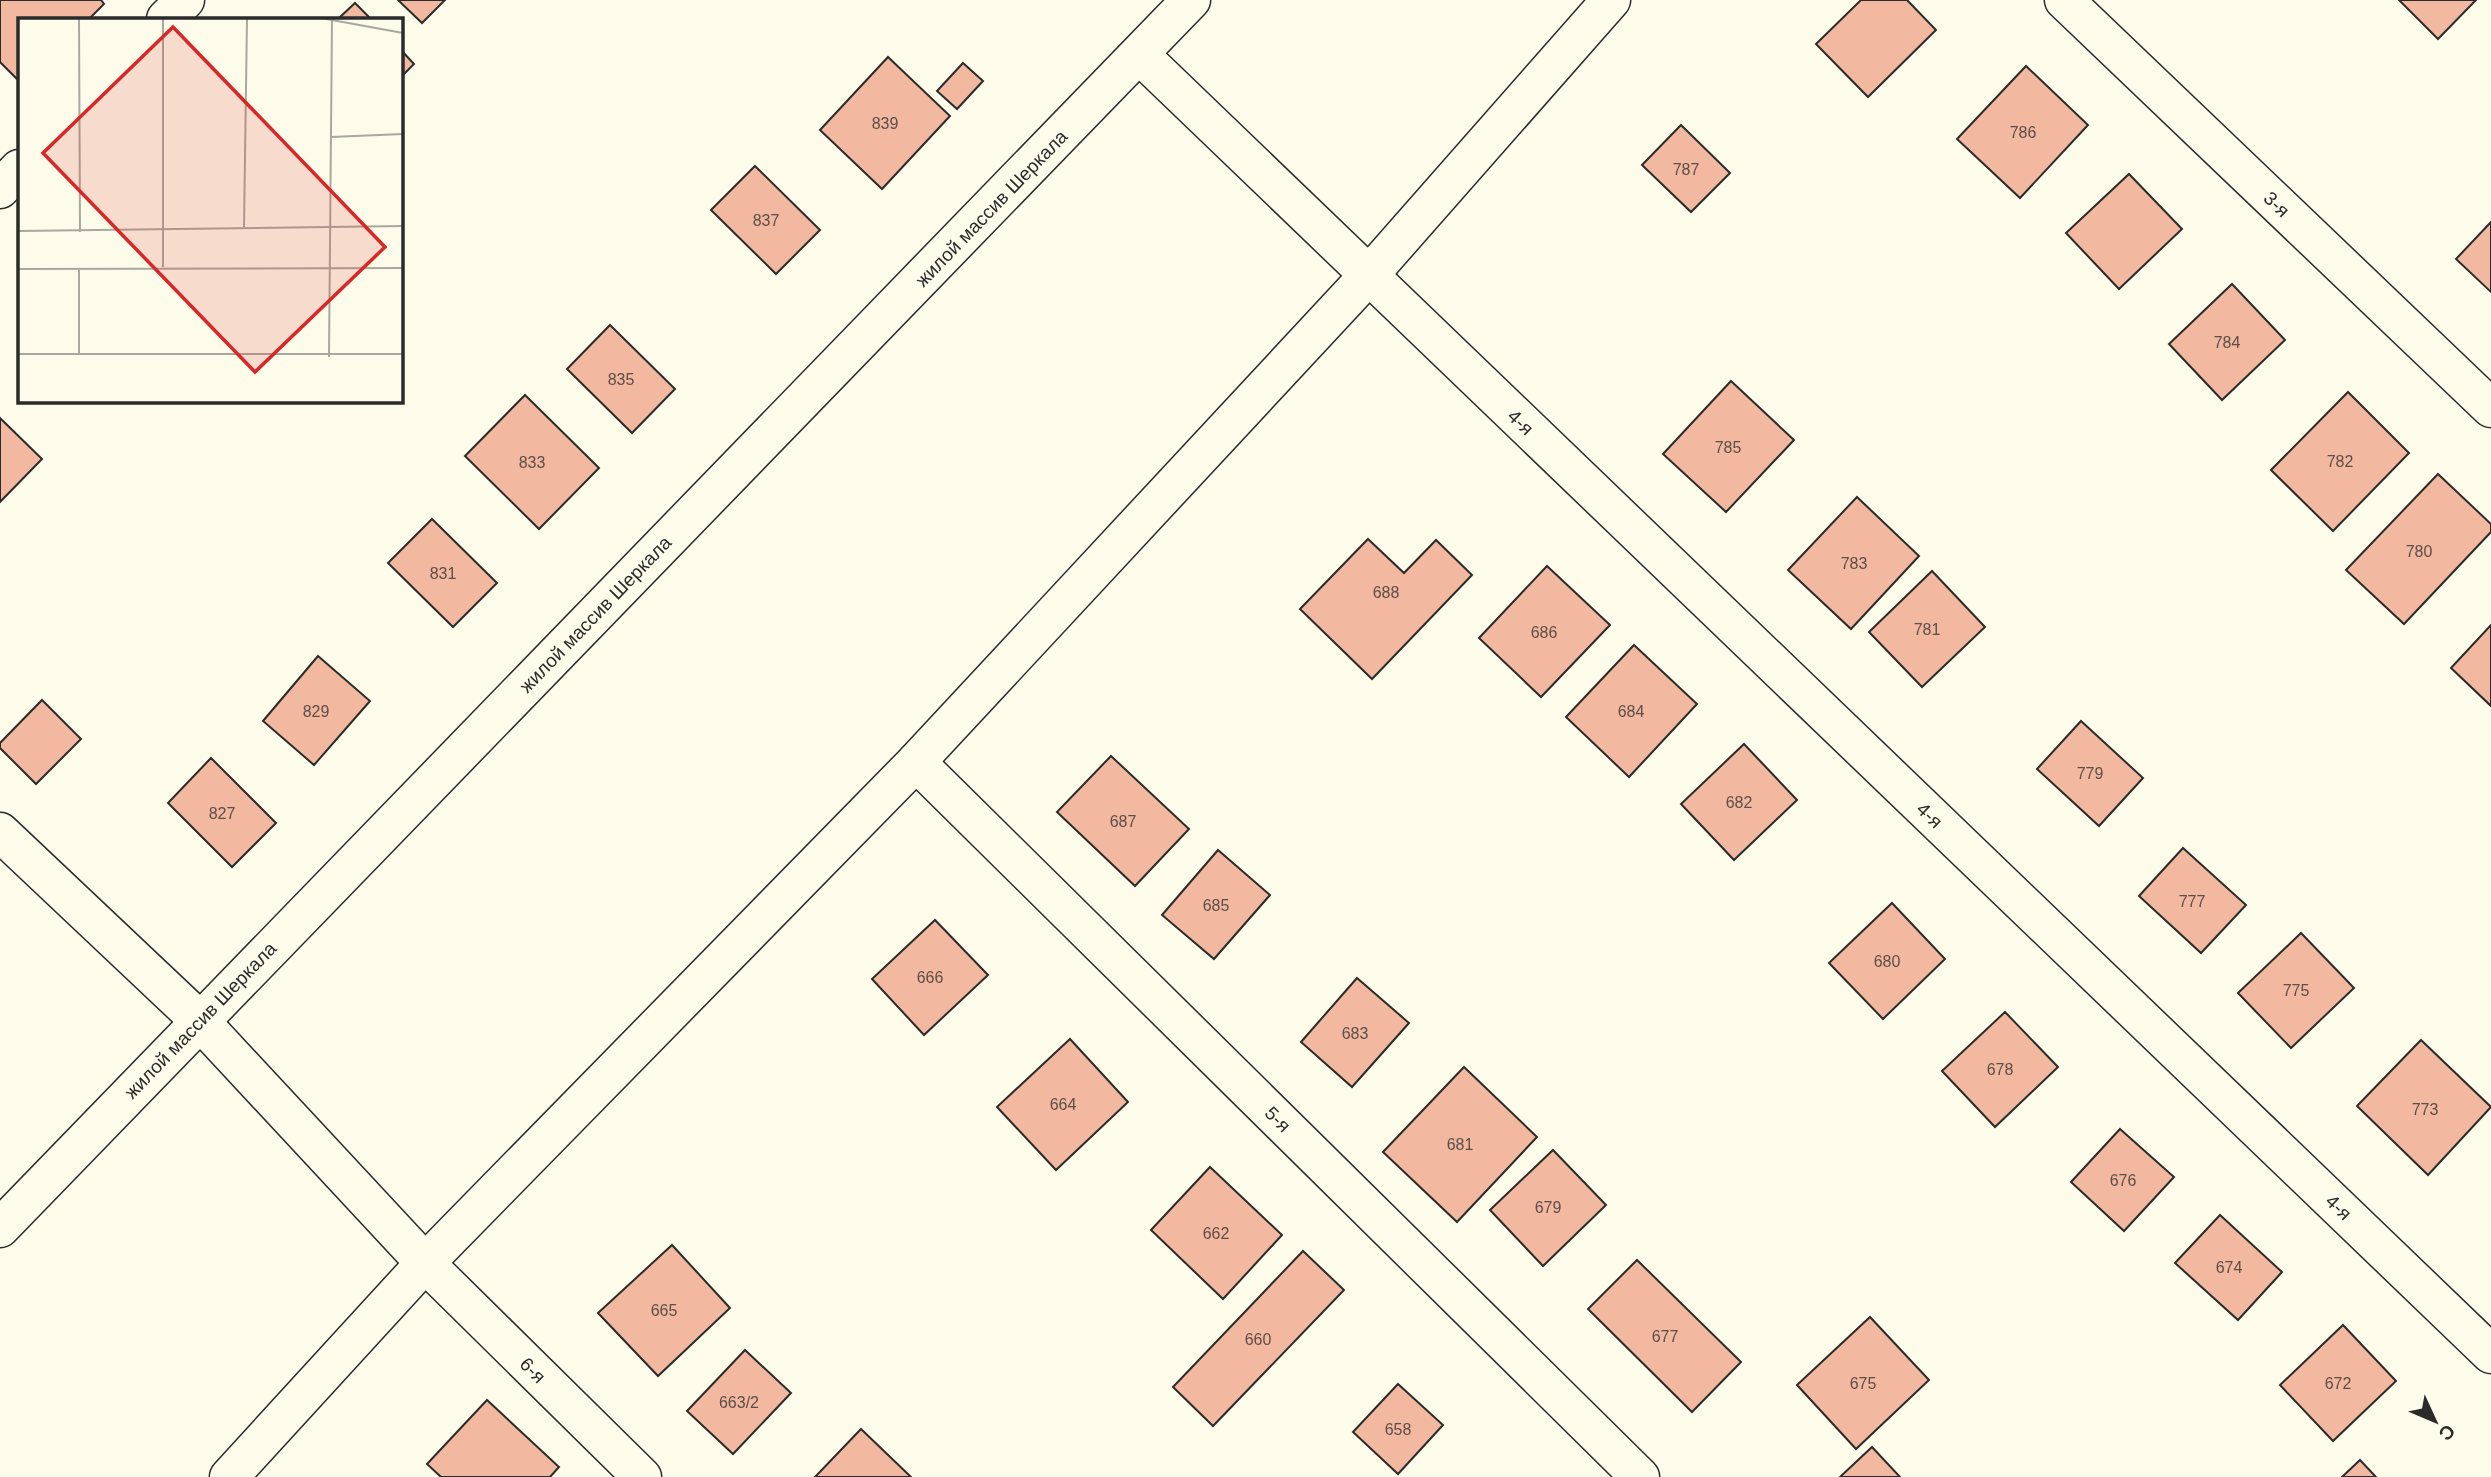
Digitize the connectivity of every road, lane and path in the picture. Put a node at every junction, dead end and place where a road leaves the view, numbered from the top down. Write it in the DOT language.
graph roads {
  1 [pos="185,0"];
  2 [pos="1191,0"];
  3 [pos="1611,0"];
  4 [pos="2064,0"];
  5 [pos="167,18"];
  6 [pos="1140,55"];
  7 [pos="18,170"];
  8 [pos="0,189"];
  9 [pos="1369,275"];
  10 [pos="2491,408"];
  11 [pos="916,762"];
  12 [pos="0,832"];
  13 [pos="199,1020"];
  14 [pos="0,1228"];
  15 [pos="425,1263"];
  16 [pos="2491,1354"];
  17 [pos="229,1477"];
  18 [pos="642,1477"];
  19 [pos="1640,1477"];
  1 -- 5 [label="street"];
  2 -- 6 [label="street, жилой массив Шеркала"];
  3 -- 9 [label="street"];
  4 -- 10 [label="street, 3-я"];
  6 -- 9 [label="street, 4-я"];
  6 -- 13 [label="street, жилой массив Шеркала"];
  7 -- 8 [label="street"];
  9 -- 11 [label="street"];
  9 -- 16 [label="street, 4-я"];
  11 -- 15 [label="street"];
  11 -- 19 [label="street, 5-я"];
  12 -- 13 [label="street, 6-я"];
  13 -- 14 [label="street, жилой массив Шеркала"];
  13 -- 15 [label="street, 6-я"];
  15 -- 17 [label="street"];
  15 -- 18 [label="street, 6-я"];
}
